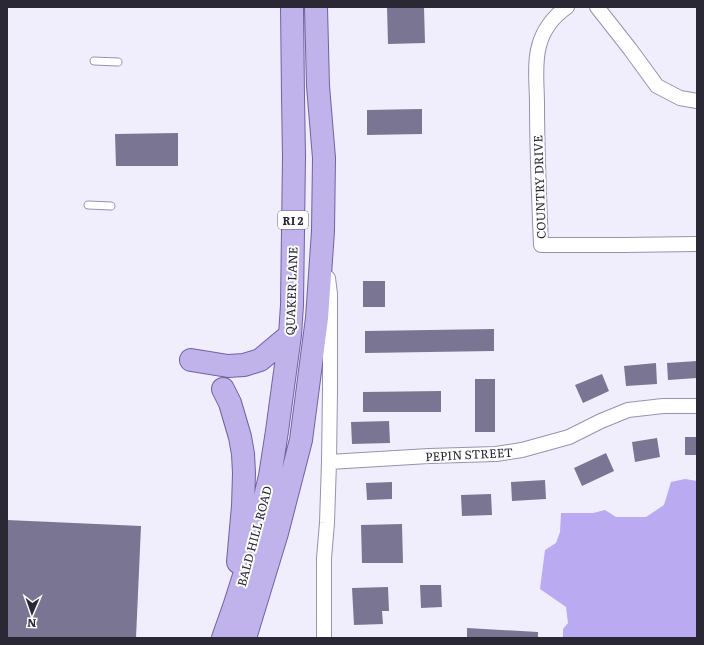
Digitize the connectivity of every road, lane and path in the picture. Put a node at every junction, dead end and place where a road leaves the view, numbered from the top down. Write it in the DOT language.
graph roads {
  1 [pos="292,7"];
  2 [pos="316,7"];
  3 [pos="567,7"];
  4 [pos="597,7"];
  5 [pos="94,61"];
  6 [pos="118,62"];
  7 [pos="697,101"];
  8 [pos="294,157"];
  9 [pos="324,158"];
  10 [pos="88,205"];
  11 [pos="111,206"];
  12 [pos="323,232"];
  13 [pos="697,244"];
  14 [pos="290,335"];
  15 [pos="191,360"];
  16 [pos="222,388"];
  17 [pos="697,406"];
  18 [pos="277,431"];
  19 [pos="329,462"];
  20 [pos="234,607"];
  21 [pos="223,638"];
  22 [pos="245,638"];
  23 [pos="324,638"];
  1 -- 8 [label="main road, QUAKER LANE / RI 2"];
  2 -- 9 [label="main road, RI 2"];
  3 -- 13 [label="street, COUNTRY DRIVE"];
  4 -- 7 [label="street"];
  5 -- 6 [label="lane"];
  8 -- 9 [label="main road"];
  8 -- 14 [label="main road, QUAKER LANE / RI 2"];
  9 -- 12 [label="main road, RI 2"];
  10 -- 11 [label="lane"];
  12 -- 19 [label="street"];
  12 -- 22 [label="main road, RI 2"];
  14 -- 15 [label="main road"];
  14 -- 18 [label="main road, QUAKER LANE / RI 2"];
  16 -- 20 [label="main road"];
  17 -- 19 [label="street, PEPIN STREET"];
  18 -- 20 [label="main road, BALD HILL ROAD / RI 2"];
  19 -- 23 [label="street"];
  20 -- 21 [label="main road, BALD HILL ROAD / RI 2"];
}
